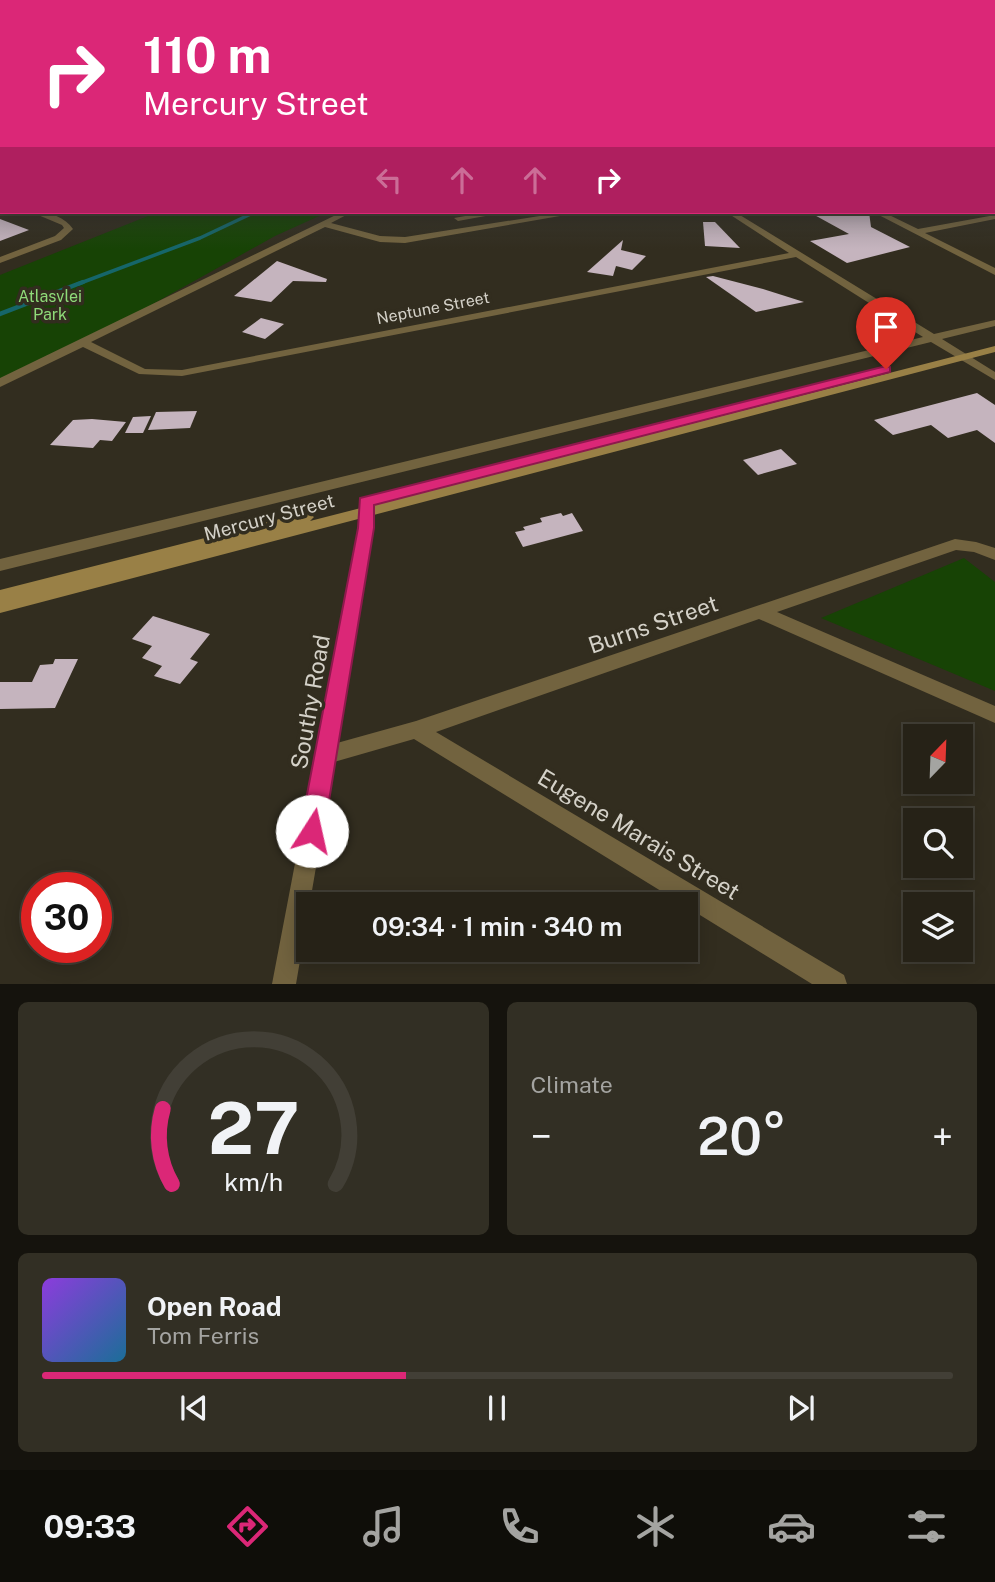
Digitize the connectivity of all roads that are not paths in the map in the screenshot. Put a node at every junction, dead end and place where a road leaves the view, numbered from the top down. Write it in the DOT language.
graph roads {
  1 [pos="41,214"];
  2 [pos="344,214"];
  3 [pos="539,214"];
  4 [pos="733,214"];
  5 [pos="881,214"];
  6 [pos="499,216"];
  7 [pos="995,216"];
  8 [pos="458,218"];
  9 [pos="324,225"];
  10 [pos="917,232"];
  11 [pos="796,254"];
  12 [pos="0,260"];
  13 [pos="995,272"];
  14 [pos="995,323"];
  15 [pos="933,340"];
  16 [pos="995,341"];
  17 [pos="82,342"];
  18 [pos="995,349"];
  19 [pos="959,355"];
  20 [pos="995,377"];
  21 [pos="0,383"];
  22 [pos="367,507"];
  23 [pos="995,554"];
  24 [pos="0,565"];
  25 [pos="0,596"];
  26 [pos="0,607"];
  27 [pos="760,612"];
  28 [pos="995,715"];
  29 [pos="416,730"];
  30 [pos="326,755"];
  31 [pos="284,984"];
  32 [pos="835,984"];
  1 -- 12 [label="street"];
  2 -- 9 [label="street"];
  3 -- 6 [label="street"];
  4 -- 11 [label="street"];
  5 -- 10 [label="street"];
  6 -- 8 [label="street"];
  6 -- 9 [label="street"];
  7 -- 10 [label="street"];
  9 -- 17 [label="street"];
  10 -- 13 [label="street"];
  11 -- 15 [label="street"];
  11 -- 17 [label="street, Neptune Street"];
  14 -- 15 [label="street, Mercury Street"];
  15 -- 19 [label="street"];
  15 -- 24 [label="street, Mercury Street"];
  16 -- 19 [label="street, Mercury Street"];
  17 -- 21 [label="street"];
  18 -- 19 [label="street, Mercury Street"];
  19 -- 20 [label="street"];
  19 -- 22 [label="street, Mercury Street"];
  22 -- 25 [label="street, Mercury Street"];
  22 -- 26 [label="street, Mercury Street"];
  22 -- 30 [label="street, Southy Road"];
  23 -- 27 [label="street, Burns Street"];
  27 -- 28 [label="street"];
  27 -- 29 [label="street, Burns Street"];
  29 -- 30 [label="street, Burns Street"];
  29 -- 32 [label="street, Eugene Marais Street"];
  30 -- 31 [label="street, Southy Road"];
}
